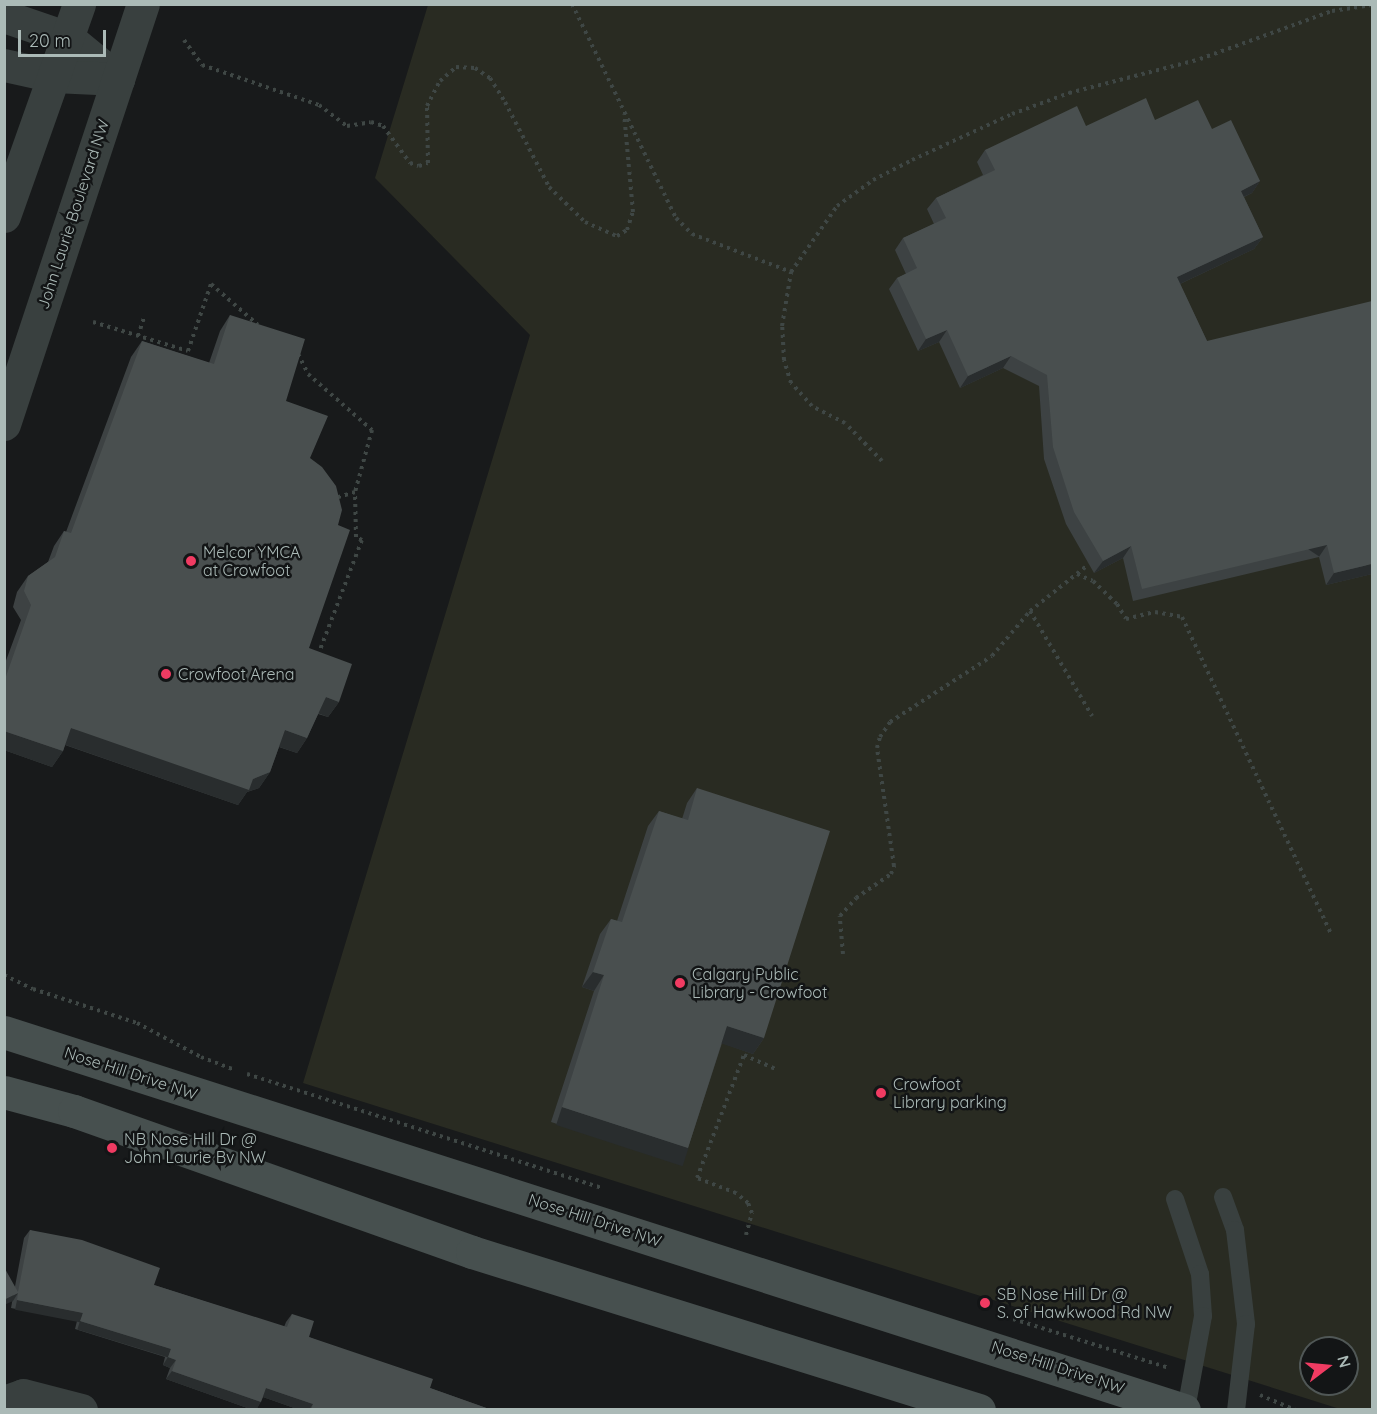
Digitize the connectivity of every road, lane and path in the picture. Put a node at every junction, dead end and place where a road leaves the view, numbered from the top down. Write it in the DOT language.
graph roads {
  1 [pos="79,4"];
  2 [pos="143,4"];
  3 [pos="572,4"];
  4 [pos="1372,5"];
  5 [pos="4,16"];
  6 [pos="68,38"];
  7 [pos="184,40"];
  8 [pos="4,65"];
  9 [pos="54,76"];
  10 [pos="118,79"];
  11 [pos="624,114"];
  12 [pos="4,216"];
  13 [pos="791,272"];
  14 [pos="145,315"];
  15 [pos="93,322"];
  16 [pos="264,331"];
  17 [pos="138,336"];
  18 [pos="295,351"];
  19 [pos="4,424"];
  20 [pos="882,461"];
  21 [pos="355,492"];
  22 [pos="325,501"];
  23 [pos="1089,564"];
  24 [pos="1077,574"];
  25 [pos="1030,611"];
  26 [pos="316,660"];
  27 [pos="1092,716"];
  28 [pos="1331,933"];
  29 [pos="843,954"];
  30 [pos="4,975"];
  31 [pos="7,1032"];
  32 [pos="777,1070"];
  33 [pos="4,1092"];
  34 [pos="614,1192"];
  35 [pos="1223,1197"];
  36 [pos="1175,1198"];
  37 [pos="735,1232"];
  38 [pos="746,1235"];
  39 [pos="757,1239"];
  40 [pos="1004,1317"];
  41 [pos="1171,1369"];
  42 [pos="1263,1395"];
  43 [pos="4,1402"];
  44 [pos="81,1410"];
  45 [pos="979,1410"];
  46 [pos="1185,1410"];
  47 [pos="1236,1410"];
  48 [pos="1295,1410"];
  1 -- 6 [label="street"];
  2 -- 10 [label="street, John Laurie Boulevard NW"];
  3 -- 11 [label="path"];
  4 -- 13 [label="path"];
  5 -- 6 [label="street"];
  6 -- 9 [label="street"];
  6 -- 10 [label="street"];
  7 -- 11 [label="path"];
  8 -- 9 [label="street"];
  9 -- 10 [label="street"];
  9 -- 12 [label="street"];
  10 -- 19 [label="street, John Laurie Boulevard NW"];
  11 -- 13 [label="path"];
  13 -- 20 [label="path"];
  14 -- 17 [label="path"];
  15 -- 17 [label="path"];
  16 -- 17 [label="path"];
  18 -- 21 [label="path"];
  21 -- 22 [label="path"];
  21 -- 26 [label="path"];
  23 -- 24 [label="path"];
  24 -- 25 [label="path"];
  24 -- 28 [label="path"];
  25 -- 27 [label="path"];
  25 -- 29 [label="path"];
  30 -- 34 [label="path"];
  31 -- 46 [label="main road, Nose Hill Drive NW"];
  32 -- 38 [label="path"];
  33 -- 45 [label="main road"];
  35 -- 47 [label="lane"];
  36 -- 46 [label="lane"];
  37 -- 38 [label="path"];
  38 -- 39 [label="path"];
  40 -- 41 [label="path"];
  42 -- 48 [label="path"];
  43 -- 44 [label="street"];
}
